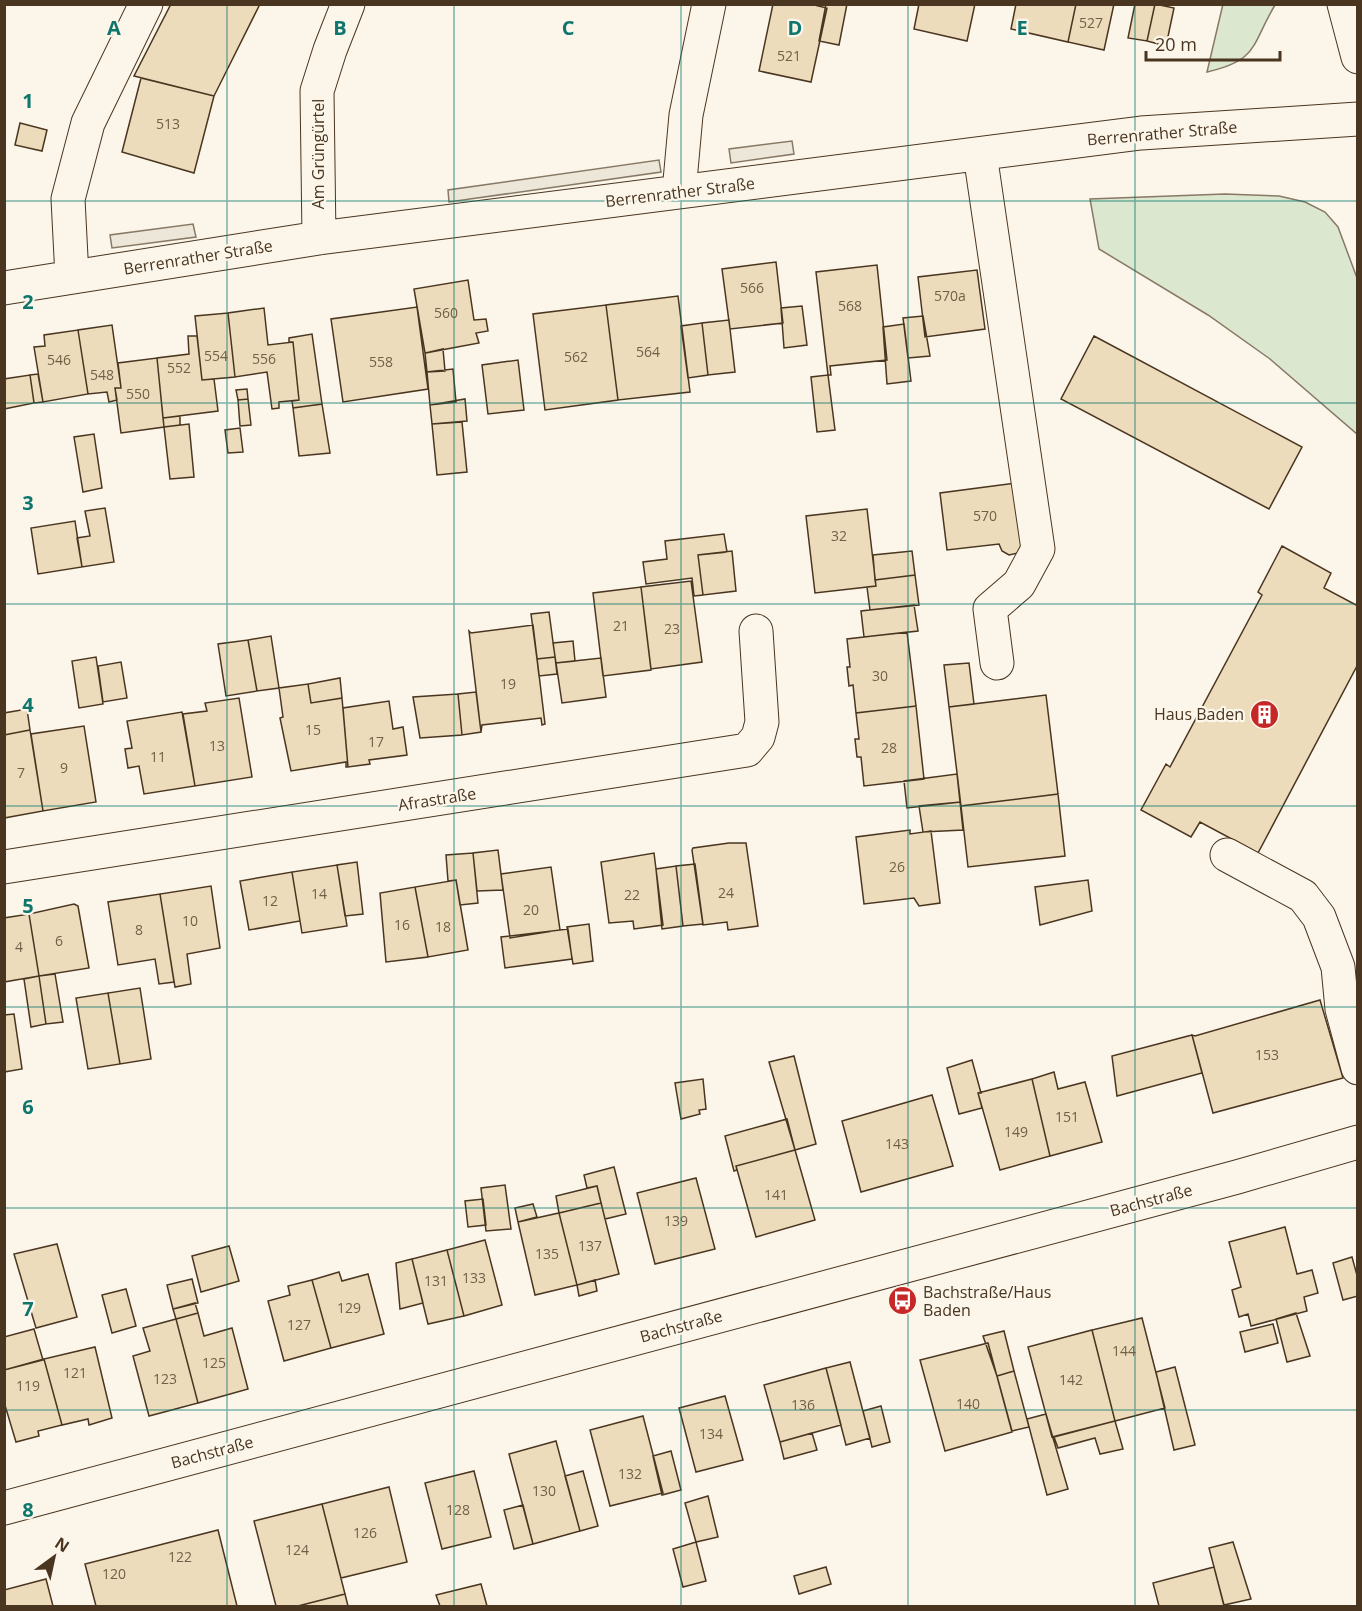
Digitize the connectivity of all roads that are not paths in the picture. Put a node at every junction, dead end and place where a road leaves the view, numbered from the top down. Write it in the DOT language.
graph roads {
  1 [pos="146,4"];
  2 [pos="348,4"];
  3 [pos="709,4"];
  4 [pos="1344,4"];
  5 [pos="1358,57"];
  6 [pos="1358,119"];
  7 [pos="980,154"];
  8 [pos="679,192"];
  9 [pos="319,238"];
  10 [pos="72,277"];
  11 [pos="4,288"];
  12 [pos="756,631"];
  13 [pos="997,663"];
  14 [pos="1227,855"];
  15 [pos="4,867"];
  16 [pos="1358,1068"];
  17 [pos="1358,1142"];
  18 [pos="4,1508"];
  1 -- 10 [label="street"];
  2 -- 9 [label="street, Am Grüngürtel"];
  3 -- 8 [label="street"];
  4 -- 5 [label="street"];
  6 -- 7 [label="street, Berrenrather Straße"];
  7 -- 8 [label="street, Berrenrather Straße"];
  7 -- 13 [label="street"];
  8 -- 9 [label="street, Berrenrather Straße"];
  9 -- 10 [label="street, Berrenrather Straße"];
  10 -- 11 [label="street, Berrenrather Straße"];
  12 -- 15 [label="street, Afrastraße"];
  14 -- 16 [label="street"];
  17 -- 18 [label="street, Bachstraße"];
}
